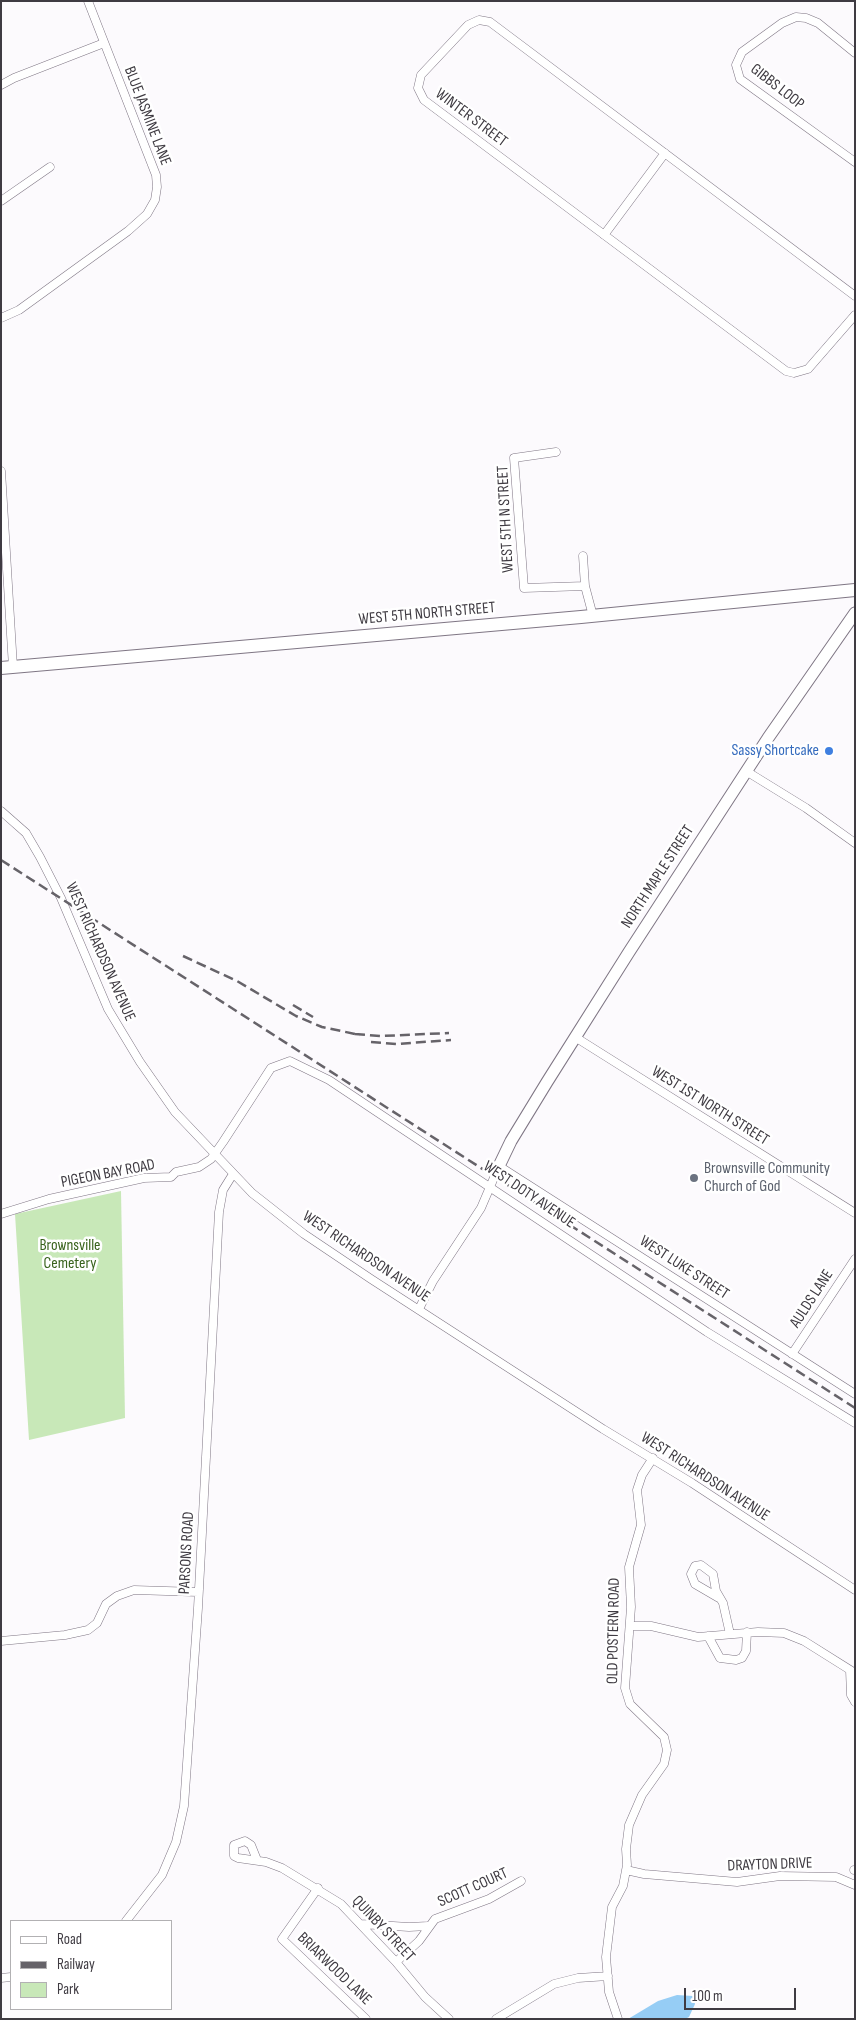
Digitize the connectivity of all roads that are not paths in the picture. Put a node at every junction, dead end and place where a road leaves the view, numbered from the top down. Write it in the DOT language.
graph roads {
  1 [pos="88,1"];
  2 [pos="104,43"];
  3 [pos="855,53"];
  4 [pos="1,85"];
  5 [pos="665,154"];
  6 [pos="855,162"];
  7 [pos="50,167"];
  8 [pos="1,201"];
  9 [pos="604,235"];
  10 [pos="855,296"];
  11 [pos="855,315"];
  12 [pos="1,318"];
  13 [pos="556,452"];
  14 [pos="1,471"];
  15 [pos="583,556"];
  16 [pos="585,586"];
  17 [pos="855,590"];
  18 [pos="855,613"];
  19 [pos="593,616"];
  20 [pos="7,667"];
  21 [pos="746,771"];
  22 [pos="1,812"];
  23 [pos="855,844"];
  24 [pos="576,1038"];
  25 [pos="214,1154"];
  26 [pos="499,1166"];
  27 [pos="233,1174"];
  28 [pos="491,1186"];
  29 [pos="855,1213"];
  30 [pos="1,1214"];
  31 [pos="855,1259"];
  32 [pos="419,1309"];
  33 [pos="792,1354"];
  34 [pos="855,1394"];
  35 [pos="855,1423"];
  36 [pos="653,1458"];
  37 [pos="855,1590"];
  38 [pos="198,1592"];
  39 [pos="719,1598"];
  40 [pos="630,1626"];
  41 [pos="747,1632"];
  42 [pos="730,1634"];
  43 [pos="708,1636"];
  44 [pos="1,1641"];
  45 [pos="853,1671"];
  46 [pos="855,1702"];
  47 [pos="257,1860"];
  48 [pos="626,1870"];
  49 [pos="521,1881"];
  50 [pos="855,1885"];
  51 [pos="318,1888"];
  52 [pos="127,1920"];
  53 [pos="361,1924"];
  54 [pos="428,1926"];
  55 [pos="396,1962"];
  56 [pos="608,1976"];
  57 [pos="366,2019"];
  58 [pos="449,2019"];
  59 [pos="496,2019"];
  60 [pos="618,2019"];
  1 -- 2 [label="street, BLUE JASMINE LANE"];
  2 -- 4 [label="street"];
  2 -- 12 [label="street, BLUE JASMINE LANE"];
  3 -- 6 [label="street, GIBBS LOOP"];
  5 -- 9 [label="street"];
  5 -- 9 [label="street, WINTER STREET"];
  5 -- 10 [label="street, WINTER STREET"];
  7 -- 8 [label="street"];
  9 -- 11 [label="street, WINTER STREET"];
  13 -- 16 [label="street, WEST 5TH N STREET"];
  14 -- 20 [label="street"];
  15 -- 16 [label="street"];
  16 -- 19 [label="street"];
  17 -- 19 [label="main road, WEST 5TH NORTH STREET"];
  18 -- 21 [label="street, NORTH MAPLE STREET"];
  19 -- 20 [label="main road, WEST 5TH NORTH STREET"];
  21 -- 23 [label="street"];
  21 -- 24 [label="street, NORTH MAPLE STREET"];
  22 -- 25 [label="street, WEST RICHARDSON AVENUE"];
  24 -- 26 [label="street, NORTH MAPLE STREET"];
  24 -- 29 [label="street, WEST 1ST NORTH STREET"];
  25 -- 27 [label="street, WEST RICHARDSON AVENUE"];
  25 -- 28 [label="street, WEST DOTY AVENUE"];
  25 -- 30 [label="street, PIGEON BAY ROAD"];
  26 -- 28 [label="street"];
  26 -- 33 [label="street, WEST LUKE STREET"];
  27 -- 32 [label="street, WEST RICHARDSON AVENUE"];
  27 -- 38 [label="street, PARSONS ROAD"];
  28 -- 32 [label="street"];
  28 -- 35 [label="street, WEST DOTY AVENUE"];
  31 -- 33 [label="street, AULDS LANE"];
  32 -- 36 [label="street, WEST RICHARDSON AVENUE"];
  33 -- 34 [label="street, WEST LUKE STREET"];
  36 -- 37 [label="street, WEST RICHARDSON AVENUE"];
  36 -- 40 [label="street, OLD POSTERN ROAD"];
  38 -- 44 [label="street"];
  38 -- 52 [label="street, PARSONS ROAD"];
  39 -- 39 [label="street"];
  39 -- 42 [label="street"];
  40 -- 43 [label="street"];
  40 -- 48 [label="street, OLD POSTERN ROAD"];
  41 -- 42 [label="street"];
  41 -- 43 [label="street"];
  41 -- 45 [label="street"];
  42 -- 43 [label="street"];
  45 -- 46 [label="street"];
  47 -- 51 [label="street, QUINBY STREET"];
  48 -- 50 [label="street, DRAYTON DRIVE"];
  48 -- 56 [label="street, OLD POSTERN ROAD"];
  49 -- 54 [label="street, SCOTT COURT"];
  51 -- 53 [label="street, QUINBY STREET"];
  51 -- 57 [label="street, BRIARWOOD LANE"];
  53 -- 54 [label="street"];
  53 -- 55 [label="street, QUINBY STREET"];
  54 -- 55 [label="street, SCOTT COURT"];
  55 -- 58 [label="street, QUINBY STREET"];
  56 -- 59 [label="street"];
  56 -- 60 [label="street, OLD POSTERN ROAD"];
}
